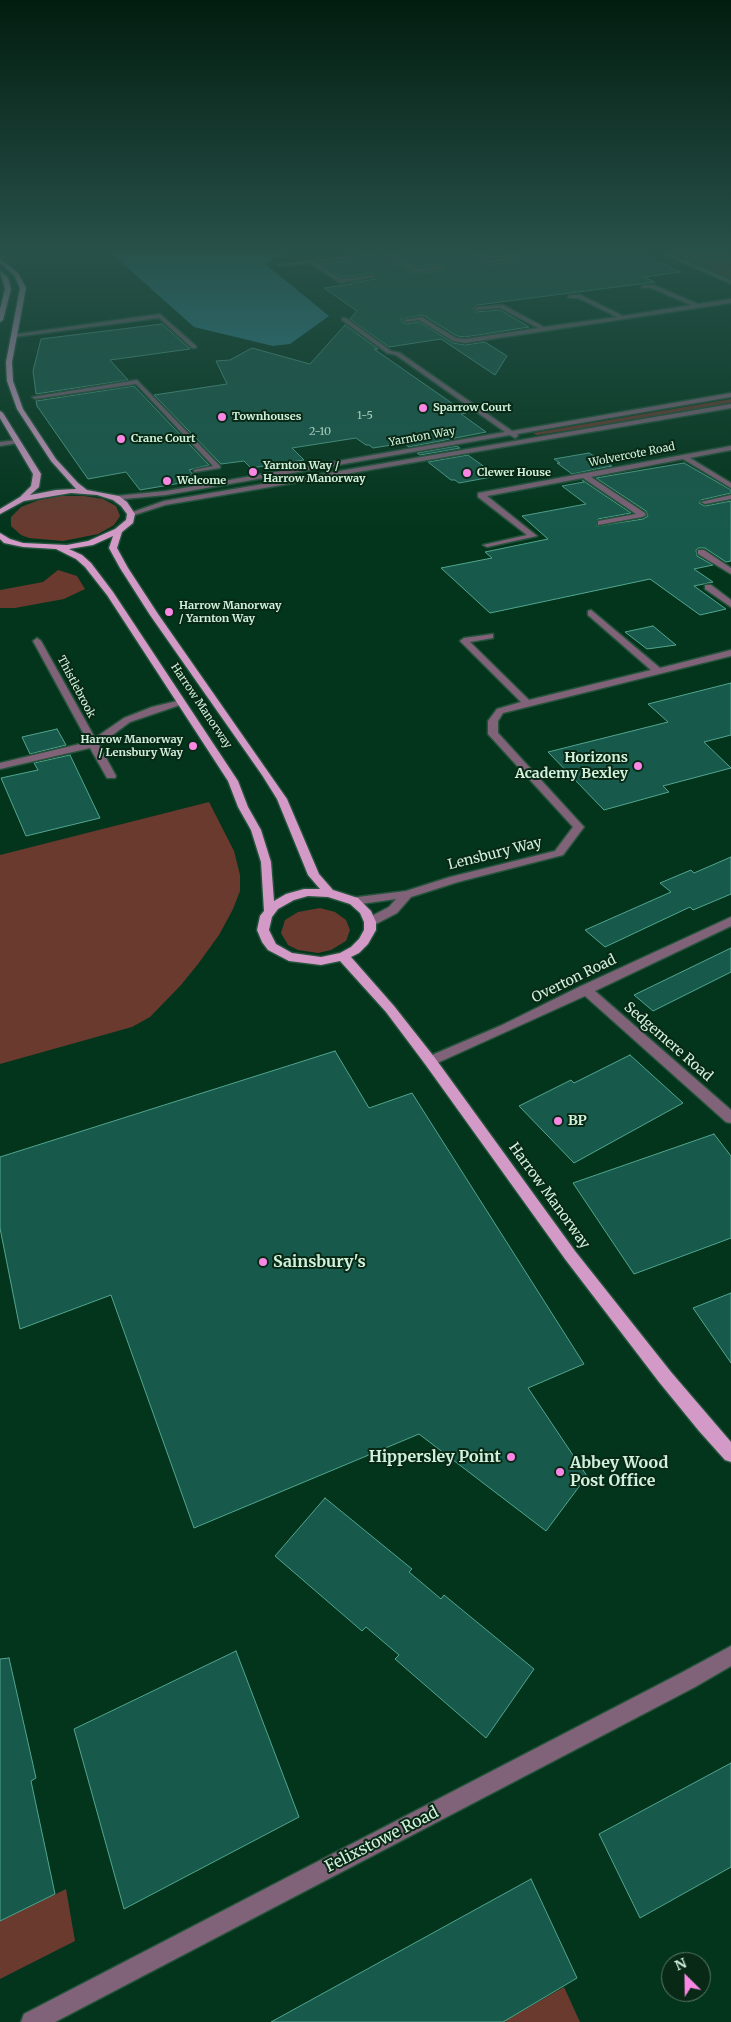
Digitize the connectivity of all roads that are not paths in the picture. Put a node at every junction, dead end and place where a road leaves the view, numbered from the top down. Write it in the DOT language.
graph roads {
  1 [pos="12,347"];
  2 [pos="383,347"];
  3 [pos="731,396"];
  4 [pos="35,397"];
  5 [pos="731,406"];
  6 [pos="0,413"];
  7 [pos="512,434"];
  8 [pos="17,442"];
  9 [pos="523,442"];
  10 [pos="0,444"];
  11 [pos="731,448"];
  12 [pos="684,457"];
  13 [pos="196,471"];
  14 [pos="585,476"];
  15 [pos="731,486"];
  16 [pos="85,492"];
  17 [pos="22,498"];
  18 [pos="116,498"];
  19 [pos="731,498"];
  20 [pos="705,502"];
  21 [pos="0,512"];
  22 [pos="131,514"];
  23 [pos="601,523"];
  24 [pos="118,532"];
  25 [pos="0,535"];
  26 [pos="4,541"];
  27 [pos="487,545"];
  28 [pos="58,547"];
  29 [pos="701,552"];
  30 [pos="731,572"];
  31 [pos="708,587"];
  32 [pos="731,604"];
  33 [pos="591,613"];
  34 [pos="490,636"];
  35 [pos="37,641"];
  36 [pos="731,653"];
  37 [pos="658,671"];
  38 [pos="181,703"];
  39 [pos="527,703"];
  40 [pos="93,744"];
  41 [pos="0,766"];
  42 [pos="111,776"];
  43 [pos="329,893"];
  44 [pos="407,894"];
  45 [pos="354,901"];
  46 [pos="270,910"];
  47 [pos="731,921"];
  48 [pos="370,922"];
  49 [pos="344,956"];
  50 [pos="585,989"];
  51 [pos="430,1061"];
  52 [pos="731,1118"];
  53 [pos="731,1454"];
  54 [pos="731,1655"];
  55 [pos="32,2022"];
  1 -- 16 [label="main road"];
  2 -- 7 [label="street"];
  3 -- 7 [label="street, Yarnton Way"];
  4 -- 13 [label="street"];
  5 -- 9 [label="street, Yarnton Way"];
  6 -- 8 [label="main road"];
  7 -- 9 [label="street"];
  7 -- 18 [label="street, Yarnton Way"];
  8 -- 10 [label="street"];
  8 -- 17 [label="main road"];
  9 -- 22 [label="street, Yarnton Way"];
  11 -- 12 [label="street, Wolvercote Road"];
  12 -- 14 [label="street, Wolvercote Road"];
  12 -- 15 [label="street, Wolvercote Road"];
  14 -- 23 [label="street, Wolvercote Road"];
  14 -- 27 [label="street, Wolvercote Road"];
  16 -- 17 [label="main road"];
  16 -- 18 [label="main road"];
  17 -- 21 [label="main road"];
  18 -- 22 [label="main road"];
  19 -- 20 [label="street"];
  22 -- 24 [label="main road"];
  24 -- 28 [label="main road"];
  24 -- 43 [label="main road, Harrow Manorway"];
  25 -- 26 [label="main road"];
  26 -- 28 [label="main road"];
  28 -- 38 [label="main road, Harrow Manorway"];
  29 -- 30 [label="street"];
  31 -- 32 [label="street"];
  33 -- 37 [label="street"];
  34 -- 39 [label="street"];
  35 -- 40 [label="street, Thistlebrook"];
  36 -- 37 [label="street, Lensbury Way"];
  37 -- 39 [label="street, Lensbury Way"];
  38 -- 40 [label="street"];
  38 -- 46 [label="main road, Harrow Manorway"];
  39 -- 44 [label="street, Lensbury Way"];
  40 -- 41 [label="street"];
  40 -- 42 [label="street, Thistlebrook"];
  43 -- 45 [label="main road"];
  43 -- 46 [label="main road"];
  44 -- 45 [label="street, Lensbury Way"];
  44 -- 48 [label="street, Lensbury Way"];
  45 -- 48 [label="main road"];
  46 -- 49 [label="main road"];
  47 -- 50 [label="street, Overton Road"];
  48 -- 49 [label="main road"];
  49 -- 51 [label="main road, Harrow Manorway"];
  50 -- 51 [label="street, Overton Road"];
  50 -- 52 [label="street, Sedgemere Road"];
  51 -- 53 [label="main road, Harrow Manorway"];
  54 -- 55 [label="street, Felixstowe Road"];
}
